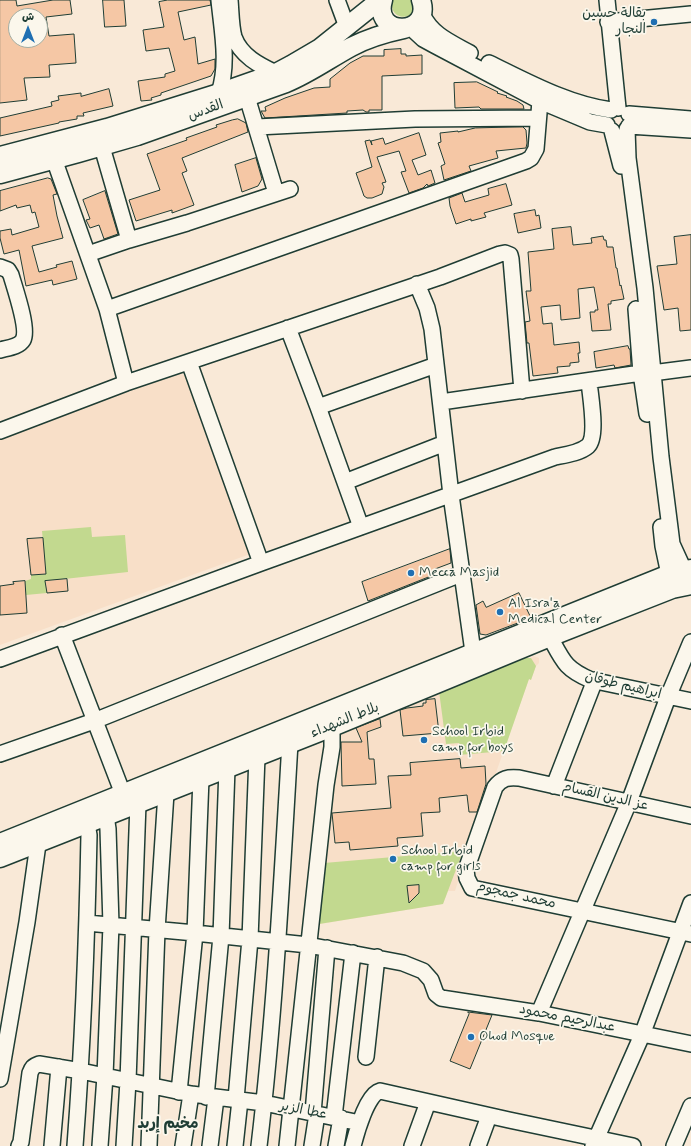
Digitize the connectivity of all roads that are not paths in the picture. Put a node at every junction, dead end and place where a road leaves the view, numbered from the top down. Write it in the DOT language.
graph roads {
  1 [pos="219,0"];
  2 [pos="230,0"];
  3 [pos="337,0"];
  4 [pos="380,0"];
  5 [pos="384,0"];
  6 [pos="607,0"];
  7 [pos="691,14"];
  8 [pos="414,17"];
  9 [pos="608,22"];
  10 [pos="347,27"];
  11 [pos="276,72"];
  12 [pos="219,93"];
  13 [pos="247,97"];
  14 [pos="540,100"];
  15 [pos="538,118"];
  16 [pos="691,119"];
  17 [pos="619,120"];
  18 [pos="257,127"];
  19 [pos="691,130"];
  20 [pos="102,146"];
  21 [pos="0,156"];
  22 [pos="54,159"];
  23 [pos="0,174"];
  24 [pos="129,240"];
  25 [pos="88,254"];
  26 [pos="0,267"];
  27 [pos="417,284"];
  28 [pos="107,309"];
  29 [pos="288,328"];
  30 [pos="0,350"];
  31 [pos="188,362"];
  32 [pos="436,365"];
  33 [pos="691,368"];
  34 [pos="647,373"];
  35 [pos="589,381"];
  36 [pos="126,383"];
  37 [pos="522,391"];
  38 [pos="441,402"];
  39 [pos="318,407"];
  40 [pos="0,431"];
  41 [pos="445,444"];
  42 [pos="345,482"];
  43 [pos="451,495"];
  44 [pos="361,528"];
  45 [pos="261,563"];
  46 [pos="461,574"];
  47 [pos="683,579"];
  48 [pos="62,635"];
  49 [pos="550,637"];
  50 [pos="691,642"];
  51 [pos="473,652"];
  52 [pos="0,659"];
  53 [pos="595,680"];
  54 [pos="668,697"];
  55 [pos="691,701"];
  56 [pos="326,720"];
  57 [pos="94,721"];
  58 [pos="290,743"];
  59 [pos="0,754"];
  60 [pos="257,756"];
  61 [pos="227,768"];
  62 [pos="201,778"];
  63 [pos="519,778"];
  64 [pos="554,786"];
  65 [pos="166,793"];
  66 [pos="130,799"];
  67 [pos="628,802"];
  68 [pos="106,816"];
  69 [pos="691,816"];
  70 [pos="87,824"];
  71 [pos="34,838"];
  72 [pos="0,843"];
  73 [pos="0,858"];
  74 [pos="691,903"];
  75 [pos="583,911"];
  76 [pos="88,923"];
  77 [pos="111,925"];
  78 [pos="134,927"];
  79 [pos="157,930"];
  80 [pos="195,933"];
  81 [pos="685,933"];
  82 [pos="221,936"];
  83 [pos="250,939"];
  84 [pos="278,942"];
  85 [pos="308,945"];
  86 [pos="327,948"];
  87 [pos="353,953"];
  88 [pos="377,957"];
  89 [pos="539,1013"];
  90 [pos="642,1035"];
  91 [pos="691,1044"];
  92 [pos="366,1057"];
  93 [pos="59,1067"];
  94 [pos="81,1071"];
  95 [pos="105,1076"];
  96 [pos="0,1079"];
  97 [pos="128,1081"];
  98 [pos="152,1087"];
  99 [pos="185,1093"];
  100 [pos="211,1097"];
  101 [pos="238,1099"];
  102 [pos="428,1102"];
  103 [pos="264,1103"];
  104 [pos="691,1106"];
  105 [pos="291,1109"];
  106 [pos="315,1113"];
  107 [pos="489,1116"];
  108 [pos="338,1117"];
  109 [pos="360,1123"];
  110 [pos="594,1142"];
  111 [pos="19,1146"];
  112 [pos="52,1146"];
  113 [pos="75,1146"];
  114 [pos="100,1146"];
  115 [pos="124,1146"];
  116 [pos="149,1146"];
  117 [pos="183,1146"];
  118 [pos="210,1146"];
  119 [pos="235,1146"];
  120 [pos="259,1146"];
  121 [pos="287,1146"];
  122 [pos="312,1146"];
  123 [pos="336,1146"];
  124 [pos="352,1146"];
  125 [pos="412,1146"];
  126 [pos="478,1146"];
  127 [pos="633,1146"];
  128 [pos="674,1146"];
  1 -- 12 [label="street"];
  2 -- 11 [label="street"];
  3 -- 10 [label="street"];
  4 -- 10 [label="main road, القدس"];
  5 -- 8 [label="main road"];
  6 -- 9 [label="street"];
  7 -- 9 [label="street"];
  8 -- 13 [label="main road, القدس"];
  8 -- 14 [label="street"];
  8 -- 17 [label="street"];
  9 -- 17 [label="street"];
  10 -- 11 [label="main road, القدس"];
  11 -- 12 [label="main road, القدس"];
  12 -- 21 [label="main road, القدس"];
  13 -- 18 [label="street"];
  13 -- 20 [label="main road, القدس"];
  14 -- 15 [label="street"];
  14 -- 17 [label="street"];
  15 -- 18 [label="street"];
  15 -- 28 [label="street"];
  16 -- 17 [label="street"];
  17 -- 19 [label="street"];
  17 -- 34 [label="street"];
  18 -- 24 [label="street"];
  20 -- 22 [label="main road, القدس"];
  20 -- 24 [label="street"];
  22 -- 23 [label="main road, القدس"];
  22 -- 25 [label="street"];
  24 -- 25 [label="street"];
  25 -- 28 [label="street"];
  26 -- 30 [label="street"];
  27 -- 29 [label="street"];
  27 -- 32 [label="street"];
  27 -- 37 [label="street"];
  28 -- 36 [label="street"];
  29 -- 31 [label="street"];
  29 -- 39 [label="street"];
  31 -- 36 [label="street"];
  31 -- 45 [label="street"];
  32 -- 38 [label="street"];
  32 -- 39 [label="street"];
  33 -- 34 [label="street"];
  34 -- 35 [label="street"];
  34 -- 47 [label="street"];
  35 -- 37 [label="street"];
  35 -- 43 [label="street"];
  36 -- 40 [label="street"];
  37 -- 38 [label="street"];
  38 -- 41 [label="street"];
  39 -- 42 [label="street"];
  41 -- 42 [label="street"];
  41 -- 43 [label="street"];
  42 -- 44 [label="street"];
  43 -- 44 [label="street"];
  43 -- 46 [label="street"];
  44 -- 45 [label="street"];
  45 -- 48 [label="street"];
  46 -- 51 [label="street"];
  46 -- 57 [label="street"];
  47 -- 49 [label="main road, بلاط الشهداء"];
  47 -- 51 [label="main road"];
  48 -- 52 [label="street"];
  48 -- 57 [label="street"];
  49 -- 53 [label="street, ابراهيم طوقان"];
  49 -- 56 [label="main road, بلاط الشهداء"];
  50 -- 54 [label="street"];
  51 -- 56 [label="main road"];
  53 -- 54 [label="street, ابراهيم طوقان"];
  53 -- 64 [label="street"];
  54 -- 55 [label="street, ابراهيم طوقان"];
  54 -- 67 [label="street"];
  56 -- 58 [label="main road, بلاط الشهداء"];
  56 -- 66 [label="main road"];
  56 -- 85 [label="street"];
  57 -- 59 [label="street"];
  57 -- 66 [label="street"];
  58 -- 60 [label="main road, بلاط الشهداء"];
  58 -- 84 [label="street"];
  60 -- 61 [label="main road, بلاط الشهداء"];
  60 -- 83 [label="street"];
  61 -- 62 [label="main road, بلاط الشهداء"];
  61 -- 82 [label="street"];
  62 -- 65 [label="main road, بلاط الشهداء"];
  62 -- 80 [label="street"];
  63 -- 64 [label="street, عز الدين القسام"];
  63 -- 75 [label="street, محمد جمجوم"];
  64 -- 67 [label="street, عز الدين القسام"];
  65 -- 66 [label="main road, بلاط الشهداء"];
  65 -- 79 [label="street"];
  66 -- 68 [label="main road, بلاط الشهداء"];
  66 -- 71 [label="main road"];
  66 -- 78 [label="street"];
  67 -- 69 [label="street, عز الدين القسام"];
  67 -- 75 [label="street"];
  68 -- 70 [label="main road, بلاط الشهداء"];
  68 -- 77 [label="street"];
  70 -- 71 [label="main road, بلاط الشهداء"];
  70 -- 76 [label="street"];
  71 -- 72 [label="main road"];
  71 -- 73 [label="main road, بلاط الشهداء"];
  71 -- 96 [label="street"];
  74 -- 81 [label="street"];
  75 -- 81 [label="street, محمد جمجوم"];
  75 -- 89 [label="street"];
  76 -- 77 [label="street"];
  76 -- 94 [label="street"];
  77 -- 78 [label="street"];
  77 -- 95 [label="street"];
  78 -- 79 [label="street"];
  78 -- 97 [label="street"];
  79 -- 80 [label="street"];
  79 -- 98 [label="street"];
  80 -- 82 [label="street"];
  80 -- 99 [label="street"];
  81 -- 90 [label="street"];
  82 -- 83 [label="street"];
  82 -- 100 [label="street"];
  83 -- 84 [label="street"];
  83 -- 101 [label="street"];
  84 -- 85 [label="street"];
  84 -- 103 [label="street"];
  85 -- 86 [label="street"];
  85 -- 105 [label="street"];
  86 -- 87 [label="street"];
  86 -- 106 [label="street"];
  87 -- 88 [label="street"];
  87 -- 108 [label="street"];
  88 -- 89 [label="street, عبدالرحيم محمود"];
  88 -- 92 [label="street"];
  89 -- 90 [label="street, عبدالرحيم محمود"];
  90 -- 91 [label="street, عبدالرحيم محمود"];
  90 -- 110 [label="street"];
  93 -- 94 [label="street, عطا الزير"];
  93 -- 111 [label="street, عطا الزير"];
  93 -- 112 [label="street"];
  94 -- 95 [label="street, عطا الزير"];
  94 -- 113 [label="street"];
  95 -- 97 [label="street, عطا الزير"];
  95 -- 114 [label="street"];
  97 -- 98 [label="street, عطا الزير"];
  97 -- 115 [label="street"];
  98 -- 99 [label="street, عطا الزير"];
  98 -- 116 [label="street"];
  99 -- 100 [label="street, عطا الزير"];
  99 -- 117 [label="street"];
  100 -- 101 [label="street, عطا الزير"];
  100 -- 118 [label="street"];
  101 -- 103 [label="street, عطا الزير"];
  101 -- 119 [label="street"];
  102 -- 107 [label="street"];
  102 -- 109 [label="street"];
  102 -- 125 [label="street"];
  103 -- 105 [label="street, عطا الزير"];
  103 -- 120 [label="street"];
  104 -- 128 [label="street"];
  105 -- 106 [label="street, عطا الزير"];
  105 -- 121 [label="street"];
  106 -- 108 [label="street, عطا الزير"];
  106 -- 122 [label="street"];
  107 -- 110 [label="street"];
  107 -- 126 [label="street"];
  108 -- 109 [label="street, عطا الزير"];
  108 -- 123 [label="street"];
  109 -- 124 [label="street"];
  110 -- 127 [label="street"];
}
